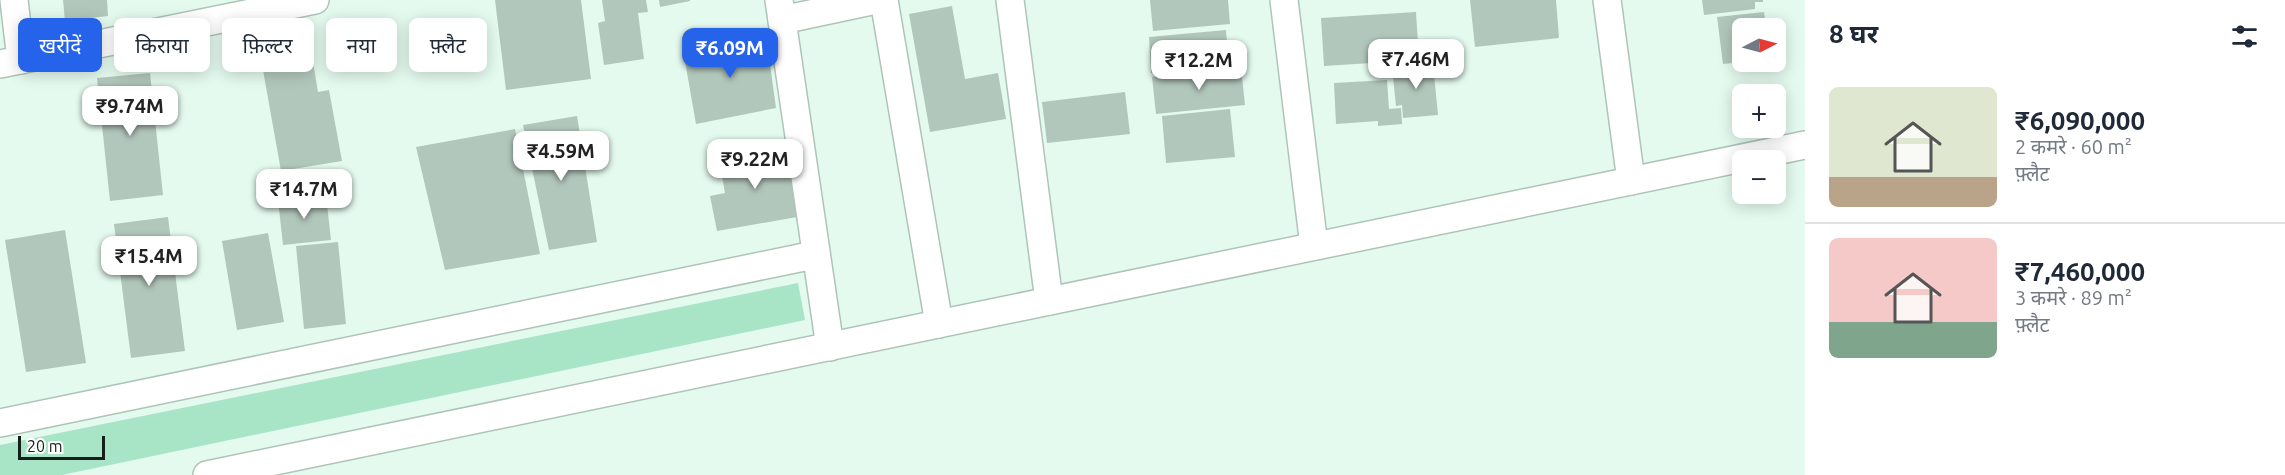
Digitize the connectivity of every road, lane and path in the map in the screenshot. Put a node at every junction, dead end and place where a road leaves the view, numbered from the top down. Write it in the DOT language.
graph roads {
  1 [pos="14,0"];
  2 [pos="315,0"];
  3 [pos="876,0"];
  4 [pos="884,0"];
  5 [pos="1010,0"];
  6 [pos="1284,0"];
  7 [pos="1607,0"];
  8 [pos="237,8"];
  9 [pos="781,10"];
  10 [pos="11,62"];
  11 [pos="1805,145"];
  12 [pos="1631,181"];
  13 [pos="1314,246"];
  14 [pos="814,255"];
  15 [pos="1049,301"];
  16 [pos="939,324"];
  17 [pos="830,347"];
  18 [pos="0,423"];
  19 [pos="207,475"];
  1 -- 10 [label="street"];
  2 -- 8 [label="street"];
  3 -- 9 [label="street"];
  4 -- 16 [label="street"];
  5 -- 15 [label="street"];
  6 -- 13 [label="street"];
  7 -- 12 [label="street"];
  8 -- 10 [label="street"];
  9 -- 14 [label="street"];
  11 -- 12 [label="street"];
  12 -- 13 [label="street"];
  13 -- 15 [label="street"];
  14 -- 17 [label="street"];
  14 -- 18 [label="street"];
  15 -- 16 [label="street"];
  16 -- 17 [label="street"];
  17 -- 19 [label="street"];
}
